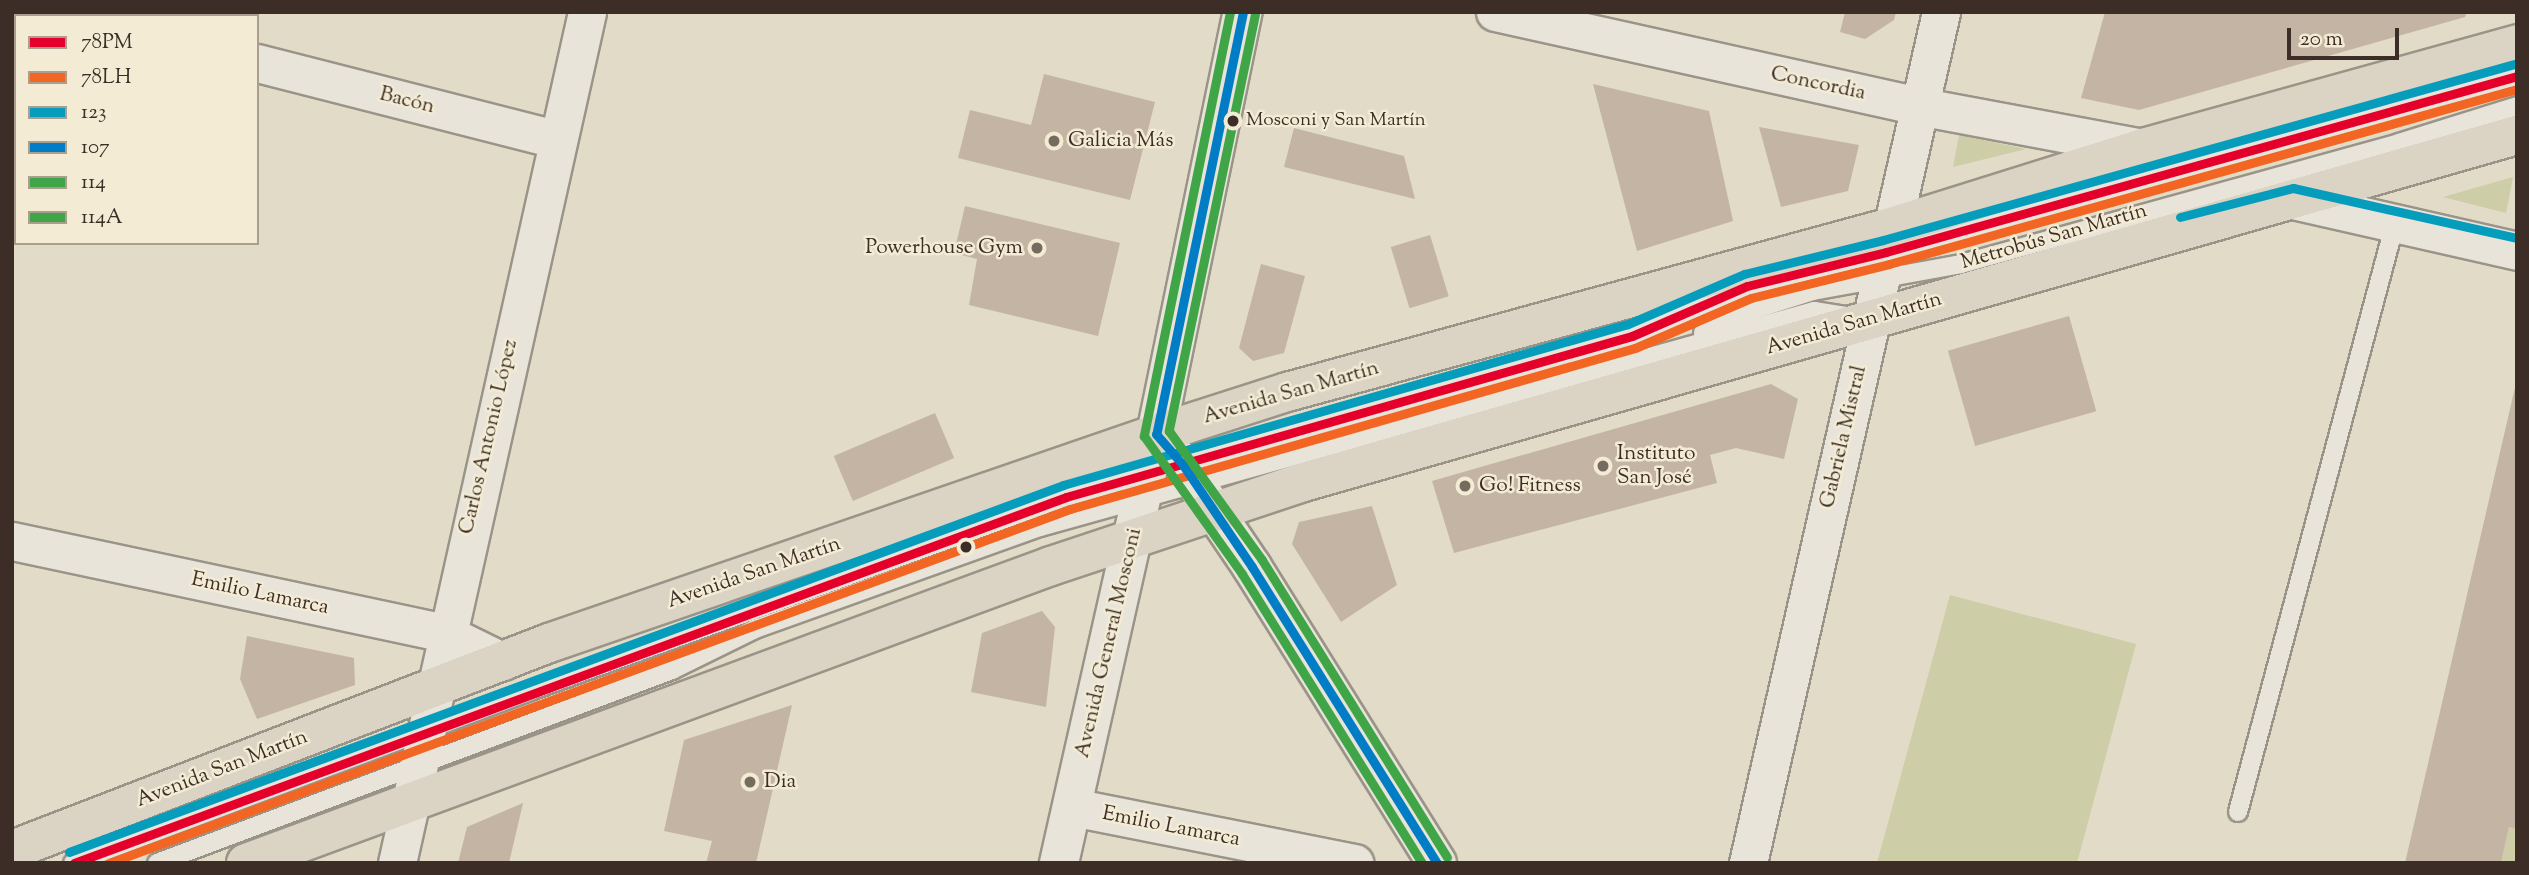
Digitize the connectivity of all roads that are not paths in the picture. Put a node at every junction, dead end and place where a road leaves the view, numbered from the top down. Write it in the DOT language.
graph roads {
  1 [pos="587,12"];
  2 [pos="1243,12"];
  3 [pos="1494,12"];
  4 [pos="1941,12"];
  5 [pos="2517,44"];
  6 [pos="259,64"];
  7 [pos="2517,76"];
  8 [pos="1918,106"];
  9 [pos="2517,106"];
  10 [pos="2517,135"];
  11 [pos="556,139"];
  12 [pos="2143,148"];
  13 [pos="2292,200"];
  14 [pos="2395,223"];
  15 [pos="2517,251"];
  16 [pos="1885,254"];
  17 [pos="1871,320"];
  18 [pos="1675,348"];
  19 [pos="1156,434"];
  20 [pos="1177,486"];
  21 [pos="1133,540"];
  22 [pos="12,541"];
  23 [pos="445,633"];
  24 [pos="502,661"];
  25 [pos="435,687"];
  26 [pos="419,765"];
  27 [pos="1072,807"];
  28 [pos="2238,812"];
  29 [pos="12,850"];
  30 [pos="73,863"];
  31 [pos="157,863"];
  32 [pos="246,863"];
  33 [pos="397,863"];
  34 [pos="1059,863"];
  35 [pos="1354,863"];
  36 [pos="1437,863"];
  37 [pos="1748,863"];
  1 -- 11 [label="street, Carlos Antonio López"];
  2 -- 19 [label="main road, Avenida General Mosconi"];
  3 -- 8 [label="street, Concordia"];
  4 -- 8 [label="street, Gabriela Mistral"];
  5 -- 12 [label="main road, Avenida San Martín"];
  6 -- 11 [label="street, Bacón"];
  7 -- 16 [label="lane, Metrobús San Martín"];
  8 -- 12 [label="street, Concordia"];
  8 -- 16 [label="street, Gabriela Mistral"];
  9 -- 16 [label="lane, Metrobús San Martín"];
  10 -- 13 [label="main road, Avenida San Martín"];
  11 -- 23 [label="street, Carlos Antonio López"];
  12 -- 16 [label="main road, Avenida San Martín"];
  13 -- 14 [label="street"];
  13 -- 17 [label="main road, Avenida San Martín"];
  14 -- 15 [label="street"];
  14 -- 28 [label="lane"];
  16 -- 17 [label="street, Gabriela Mistral"];
  16 -- 18 [label="lane, Metrobús San Martín"];
  16 -- 19 [label="main road, Avenida San Martín"];
  16 -- 20 [label="lane, Metrobús San Martín"];
  17 -- 18 [label="lane, Metrobús San Martín"];
  17 -- 20 [label="main road, Avenida San Martín"];
  17 -- 37 [label="street, Gabriela Mistral"];
  18 -- 20 [label="lane, Metrobús San Martín"];
  19 -- 20 [label="main road, Avenida General Mosconi"];
  19 -- 24 [label="main road, Avenida San Martín"];
  20 -- 21 [label="main road, Avenida San Martín"];
  20 -- 21 [label="main road, Avenida General Mosconi"];
  20 -- 26 [label="lane, Metrobús San Martín"];
  20 -- 26 [label="lane, Metrobús San Martín"];
  20 -- 36 [label="main road"];
  21 -- 26 [label="main road, Avenida San Martín"];
  21 -- 27 [label="main road, Avenida General Mosconi"];
  22 -- 23 [label="street, Emilio Lamarca"];
  23 -- 24 [label="street, Emilio Lamarca"];
  23 -- 25 [label="street, Carlos Antonio López"];
  24 -- 25 [label="main road, Avenida San Martín"];
  25 -- 26 [label="street, Carlos Antonio López"];
  25 -- 29 [label="main road, Avenida San Martín"];
  26 -- 30 [label="lane, Metrobús San Martín"];
  26 -- 31 [label="lane, Metrobús San Martín"];
  26 -- 32 [label="main road, Avenida San Martín"];
  26 -- 33 [label="street, Carlos Antonio López"];
  27 -- 34 [label="main road, Avenida General Mosconi"];
  27 -- 35 [label="street, Emilio Lamarca"];
}
